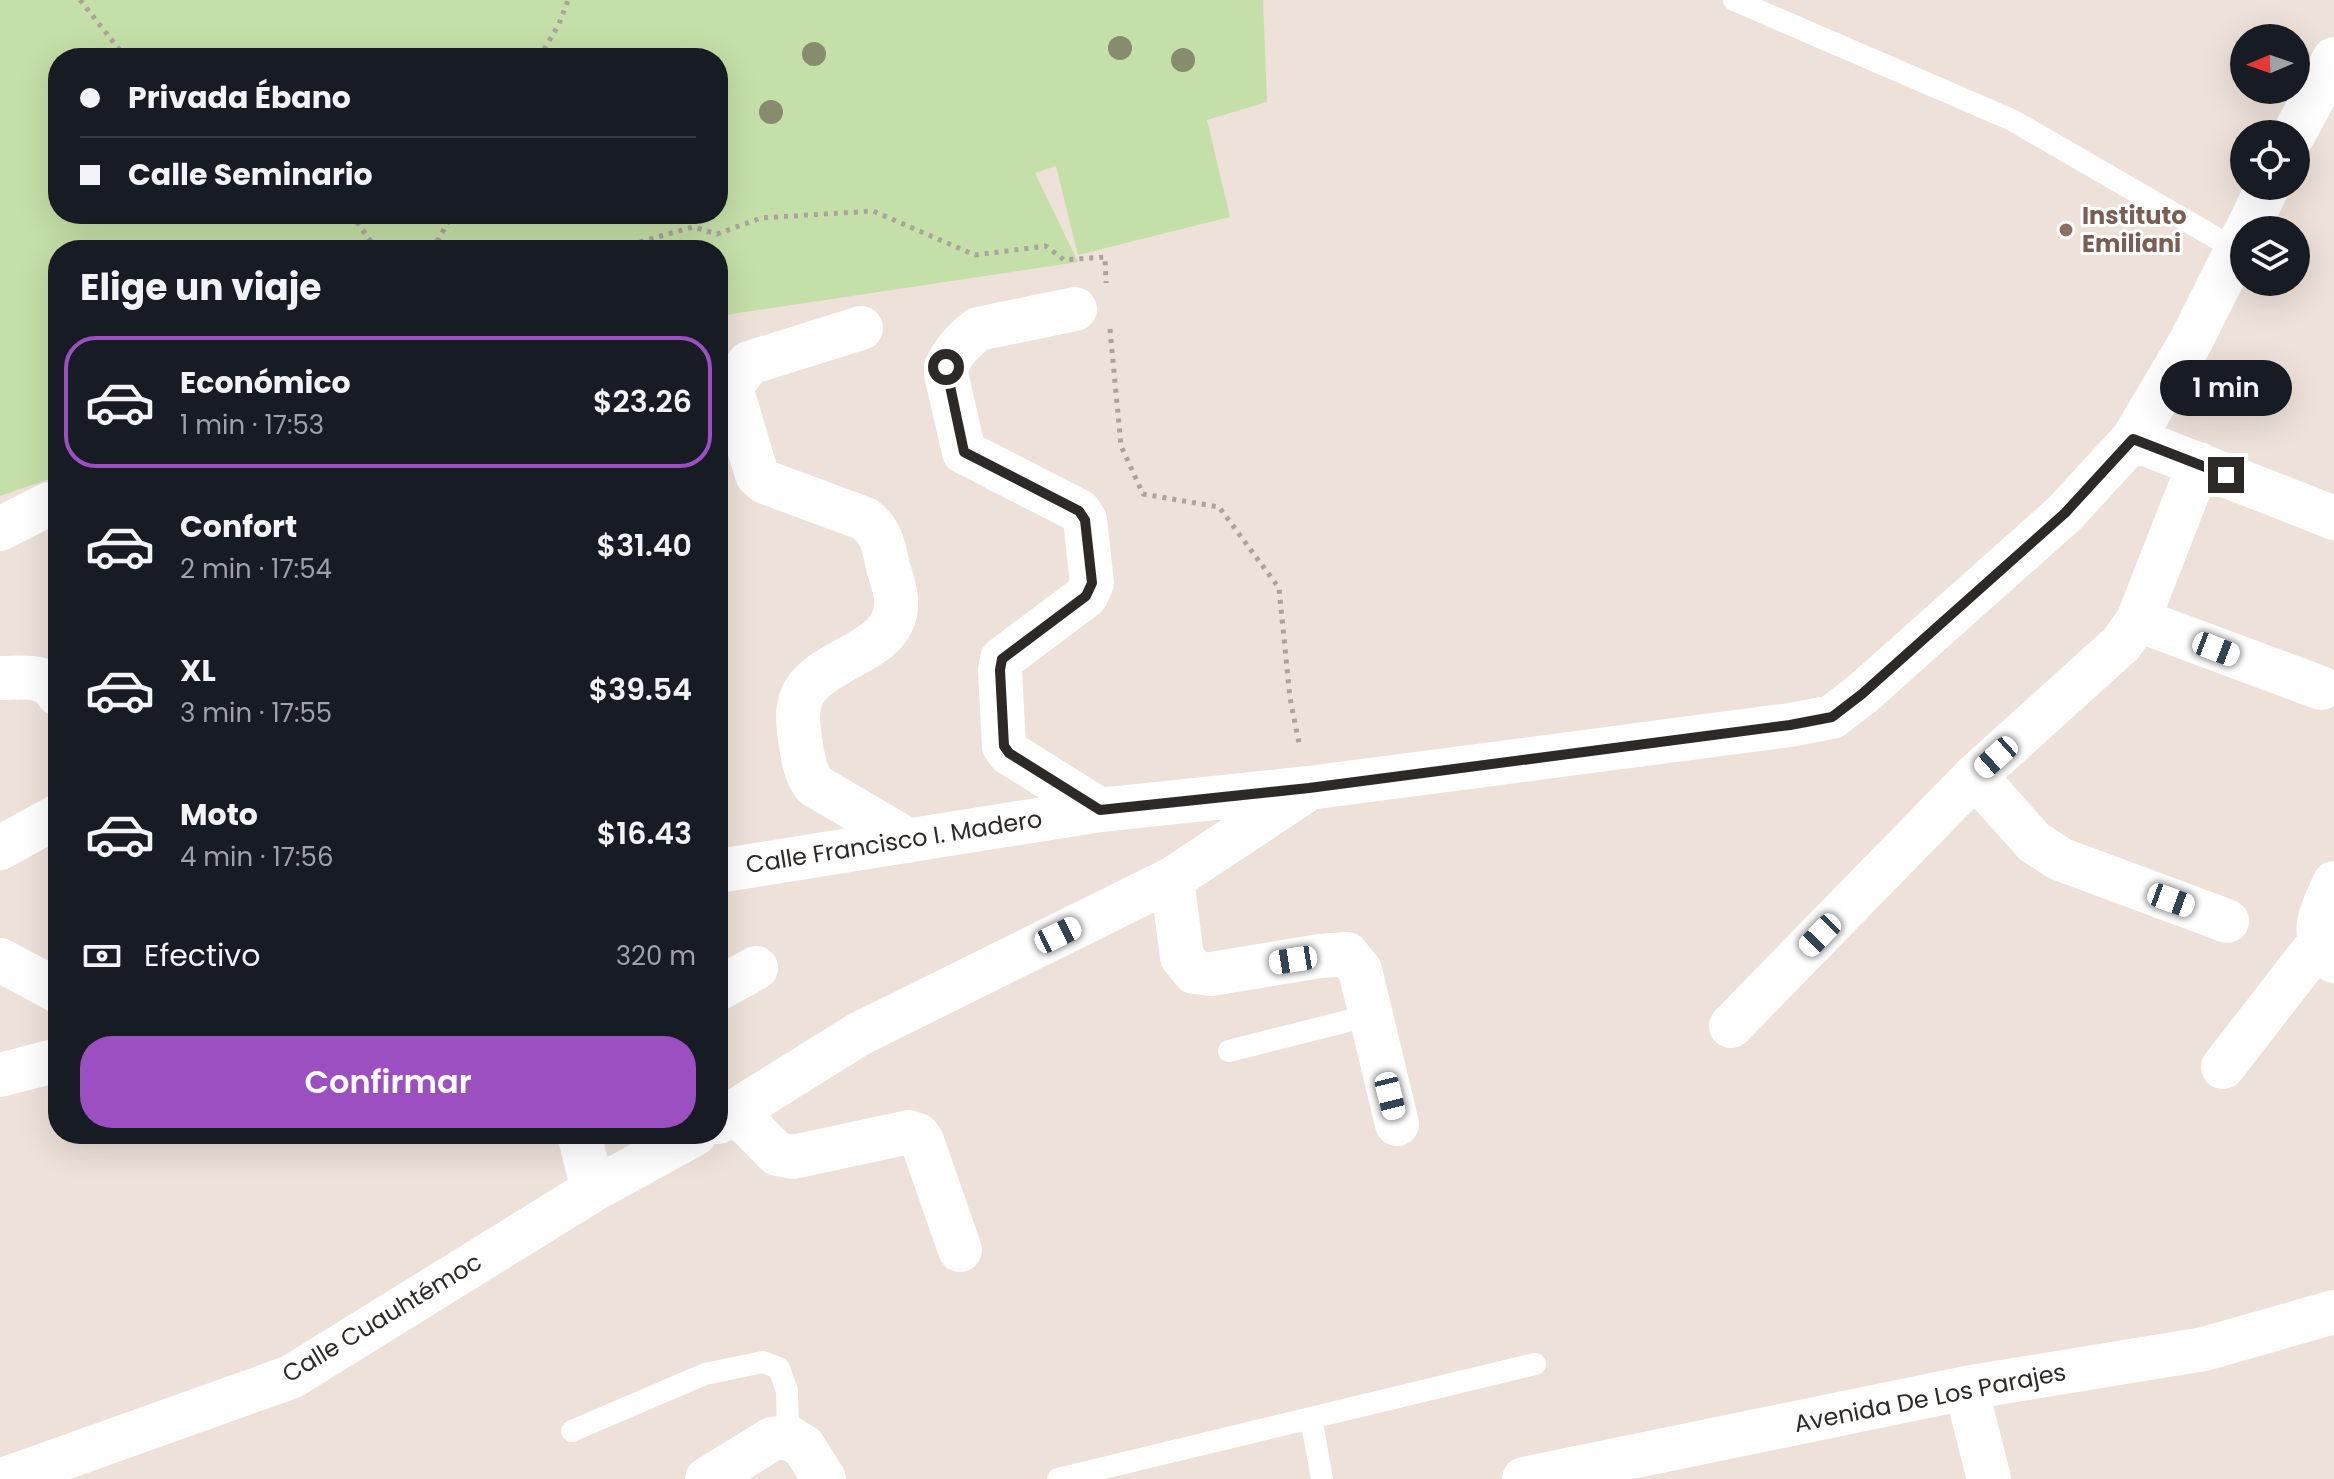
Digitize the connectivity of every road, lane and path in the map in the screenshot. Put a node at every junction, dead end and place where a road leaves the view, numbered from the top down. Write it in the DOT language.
graph roads {
  1 [pos="80,0"];
  2 [pos="568,0"];
  3 [pos="1734,0"];
  4 [pos="118,48"];
  5 [pos="545,48"];
  6 [pos="2334,59"];
  7 [pos="2301,120"];
  8 [pos="2230,231"];
  9 [pos="647,240"];
  10 [pos="975,255"];
  11 [pos="2230,264"];
  12 [pos="1075,309"];
  13 [pos="861,328"];
  14 [pos="2133,439"];
  15 [pos="1121,446"];
  16 [pos="2199,464"];
  17 [pos="48,505"];
  18 [pos="2334,518"];
  19 [pos="0,529"];
  20 [pos="2138,620"];
  21 [pos="0,678"];
  22 [pos="48,681"];
  23 [pos="2321,688"];
  24 [pos="1975,776"];
  25 [pos="1309,788"];
  26 [pos="1100,810"];
  27 [pos="48,822"];
  28 [pos="909,841"];
  29 [pos="0,848"];
  30 [pos="728,868"];
  31 [pos="1172,879"];
  32 [pos="2334,883"];
  33 [pos="2227,921"];
  34 [pos="2327,951"];
  35 [pos="0,960"];
  36 [pos="756,968"];
  37 [pos="728,983"];
  38 [pos="48,986"];
  39 [pos="1371,1015"];
  40 [pos="1731,1026"];
  41 [pos="1229,1051"];
  42 [pos="0,1053"];
  43 [pos="48,1060"];
  44 [pos="48,1063"];
  45 [pos="2223,1067"];
  46 [pos="0,1075"];
  47 [pos="728,1116"];
  48 [pos="728,1118"];
  49 [pos="1397,1124"];
  50 [pos="582,1144"];
  51 [pos="677,1144"];
  52 [pos="593,1190"];
  53 [pos="960,1250"];
  54 [pos="2334,1312"];
  55 [pos="1535,1364"];
  56 [pos="1966,1388"];
  57 [pos="1311,1418"];
  58 [pos="572,1431"];
  59 [pos="788,1437"];
  60 [pos="5,1479"];
  61 [pos="707,1479"];
  62 [pos="824,1479"];
  63 [pos="1058,1479"];
  64 [pos="1322,1479"];
  65 [pos="1524,1479"];
  66 [pos="1989,1479"];
  1 -- 4 [label="path"];
  2 -- 5 [label="path"];
  3 -- 8 [label="lane"];
  6 -- 7 [label="street"];
  9 -- 10 [label="path"];
  11 -- 14 [label="street"];
  12 -- 26 [label="street"];
  13 -- 28 [label="street"];
  14 -- 16 [label="street"];
  14 -- 25 [label="street, Calle Francisco I. Madero"];
  15 -- 25 [label="path"];
  16 -- 18 [label="street"];
  16 -- 20 [label="street"];
  17 -- 19 [label="street"];
  20 -- 23 [label="street"];
  20 -- 24 [label="street"];
  21 -- 22 [label="street"];
  24 -- 33 [label="street"];
  24 -- 40 [label="street"];
  25 -- 26 [label="street, Calle Francisco I. Madero"];
  25 -- 31 [label="street"];
  26 -- 28 [label="street, Calle Francisco I. Madero"];
  27 -- 29 [label="street"];
  28 -- 30 [label="street, Calle Francisco I. Madero"];
  31 -- 39 [label="street"];
  31 -- 47 [label="street"];
  32 -- 34 [label="street"];
  34 -- 45 [label="street"];
  35 -- 38 [label="street"];
  36 -- 37 [label="street"];
  39 -- 41 [label="lane"];
  39 -- 49 [label="street"];
  42 -- 43 [label="street"];
  44 -- 46 [label="street"];
  48 -- 53 [label="street"];
  50 -- 52 [label="street"];
  51 -- 52 [label="street, Calle Cuauhtémoc"];
  52 -- 60 [label="street, Calle Cuauhtémoc"];
  54 -- 56 [label="street, Avenida De Los Parajes"];
  55 -- 57 [label="lane"];
  56 -- 65 [label="street, Avenida De Los Parajes"];
  56 -- 66 [label="street"];
  57 -- 63 [label="lane"];
  57 -- 64 [label="lane"];
  58 -- 59 [label="lane"];
  59 -- 61 [label="street"];
  59 -- 62 [label="street"];
}
